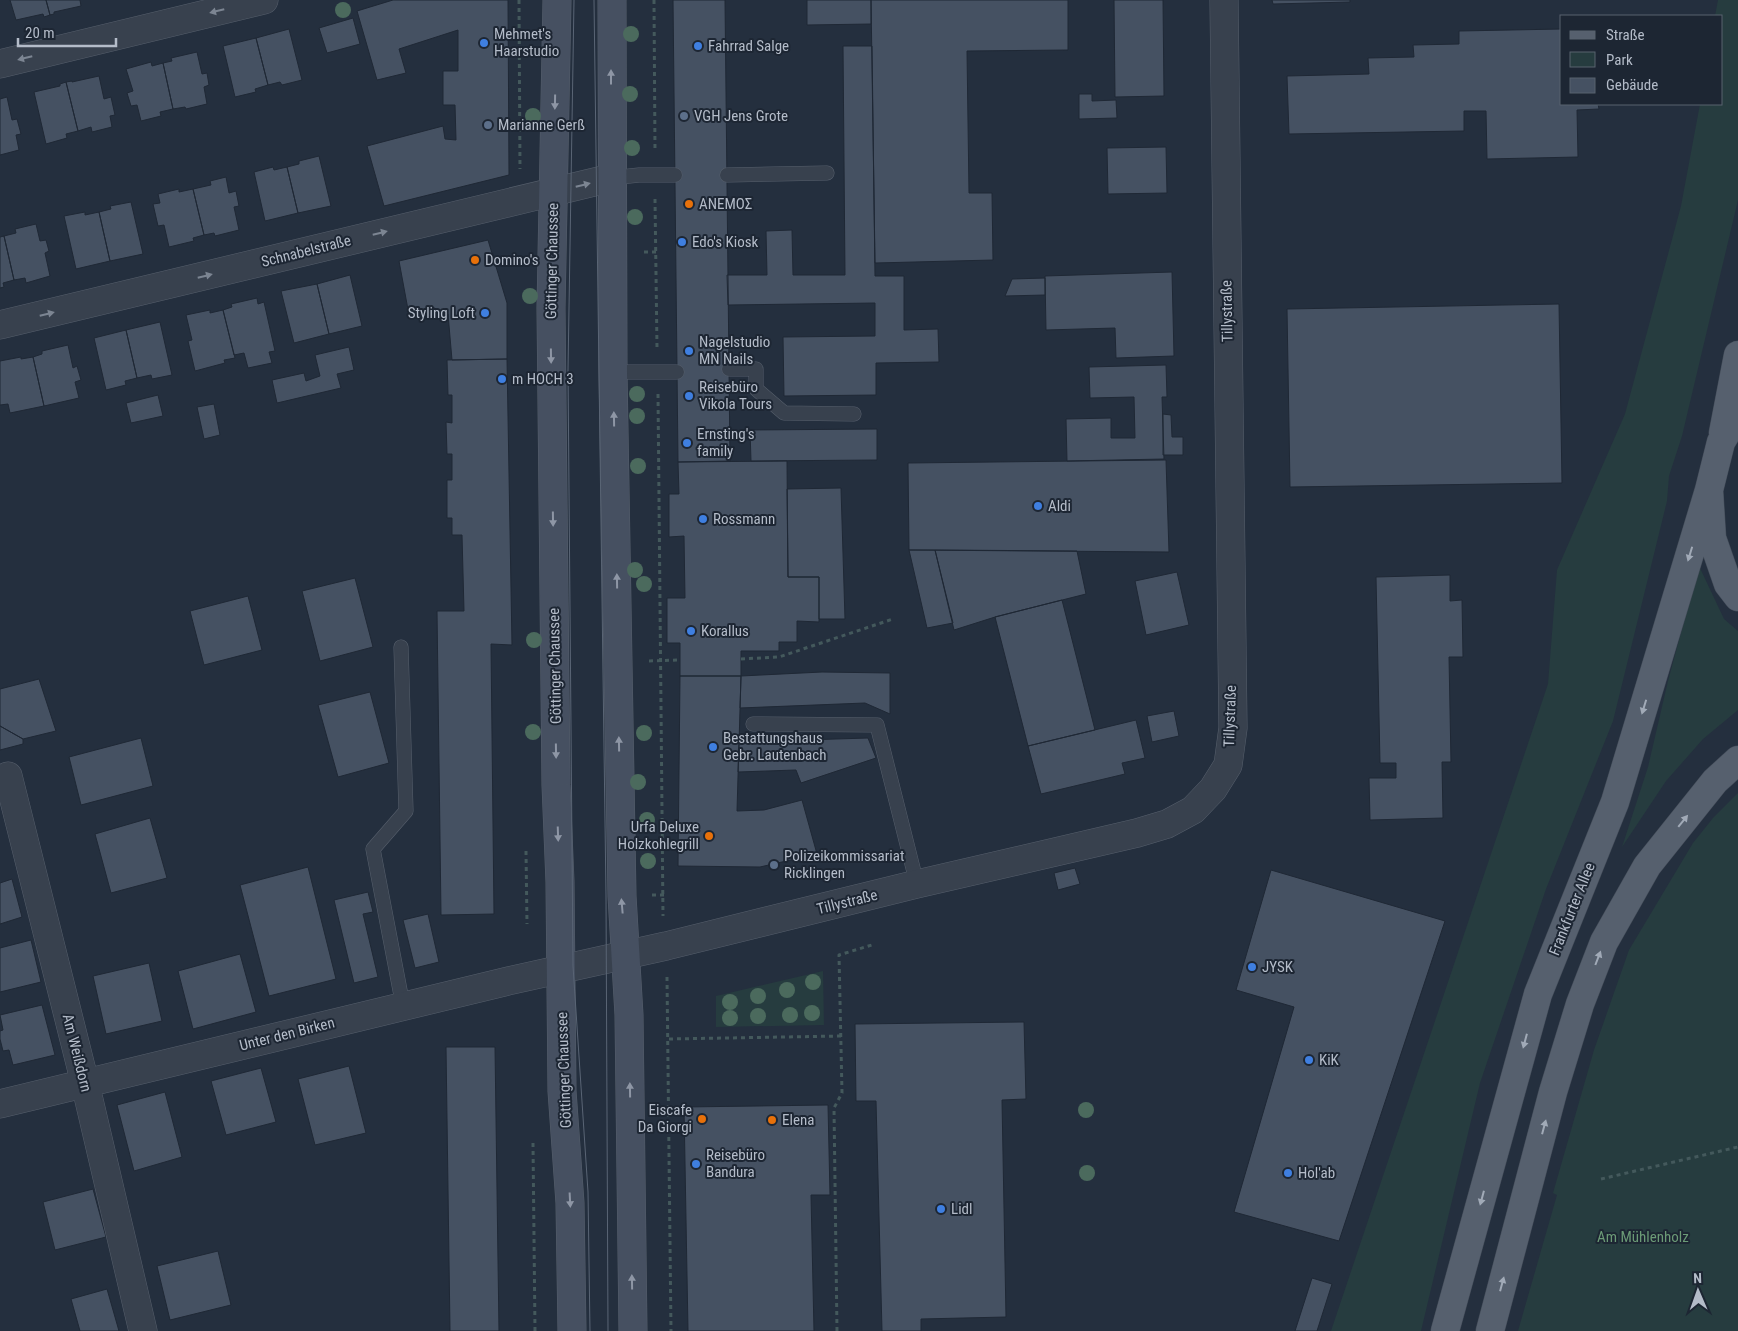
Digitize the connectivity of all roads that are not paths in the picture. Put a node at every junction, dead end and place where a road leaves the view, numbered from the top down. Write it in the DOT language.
graph roads {
  1 [pos="264,0"];
  2 [pos="557,0"];
  3 [pos="612,0"];
  4 [pos="1224,0"];
  5 [pos="0,64"];
  6 [pos="827,173"];
  7 [pos="675,175"];
  8 [pos="727,175"];
  9 [pos="611,178"];
  10 [pos="554,192"];
  11 [pos="0,325"];
  12 [pos="1738,355"];
  13 [pos="729,369"];
  14 [pos="613,372"];
  15 [pos="677,372"];
  16 [pos="854,414"];
  17 [pos="1738,414"];
  18 [pos="1722,442"];
  19 [pos="1709,490"];
  20 [pos="1738,597"];
  21 [pos="401,647"];
  22 [pos="754,724"];
  23 [pos="1738,760"];
  24 [pos="8,776"];
  25 [pos="916,884"];
  26 [pos="627,955"];
  27 [pos="567,967"];
  28 [pos="403,1006"];
  29 [pos="85,1083"];
  30 [pos="0,1104"];
  31 [pos="143,1331"];
  32 [pos="572,1331"];
  33 [pos="633,1331"];
  34 [pos="1446,1331"];
  35 [pos="1490,1331"];
  1 -- 5 [label="street, one-way"];
  2 -- 10 [label="street, Göttinger Chaussee, one-way"];
  9 -- 3 [label="street, one-way"];
  4 -- 25 [label="street, Tillystraße"];
  6 -- 8 [label="lane"];
  7 -- 9 [label="lane"];
  10 -- 9 [label="street, Schnabelstraße, one-way"];
  9 -- 14 [label="street"];
  11 -- 10 [label="street, Schnabelstraße, one-way"];
  10 -- 27 [label="street, Göttinger Chaussee, one-way"];
  12 -- 18 [label="main road"];
  13 -- 16 [label="lane"];
  14 -- 15 [label="lane"];
  26 -- 14 [label="street, one-way"];
  17 -- 18 [label="main road"];
  18 -- 19 [label="main road, Frankfurter Allee"];
  19 -- 20 [label="main road"];
  19 -- 34 [label="main road, Frankfurter Allee, one-way"];
  21 -- 28 [label="lane"];
  22 -- 25 [label="lane"];
  35 -- 23 [label="main road, one-way"];
  24 -- 29 [label="street, Am Weißdorn"];
  25 -- 26 [label="street, Tillystraße"];
  26 -- 27 [label="street, Tillystraße"];
  33 -- 26 [label="street, one-way"];
  27 -- 28 [label="street, Unter den Birken"];
  27 -- 32 [label="street, Göttinger Chaussee, one-way"];
  28 -- 29 [label="street, Unter den Birken"];
  29 -- 30 [label="street, Unter den Birken"];
  29 -- 31 [label="street, Am Weißdorn"];
}
